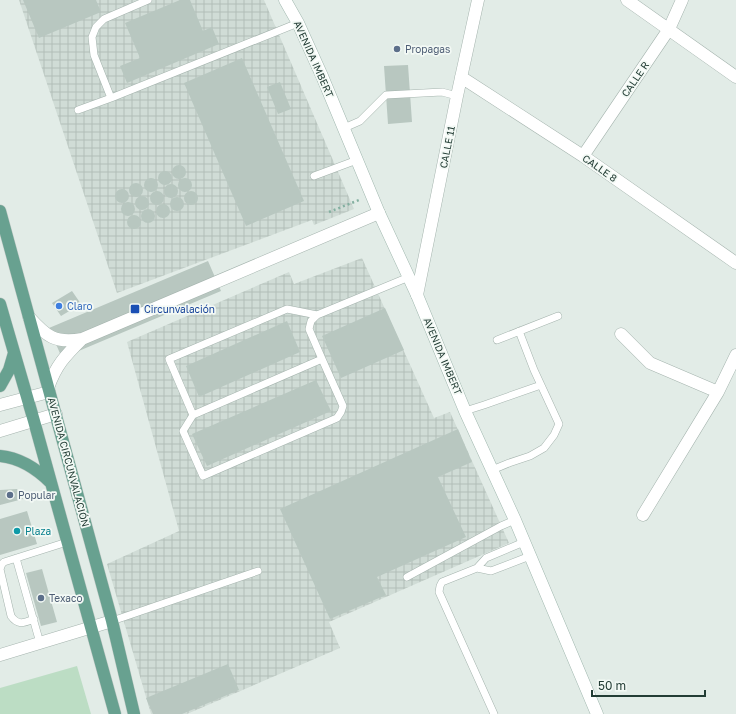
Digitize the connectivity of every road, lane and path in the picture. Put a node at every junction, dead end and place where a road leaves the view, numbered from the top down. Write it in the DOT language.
graph roads {
  1 [pos="148,0"];
  2 [pos="285,0"];
  3 [pos="478,0"];
  4 [pos="627,0"];
  5 [pos="682,0"];
  6 [pos="298,23"];
  7 [pos="669,29"];
  8 [pos="461,77"];
  9 [pos="736,77"];
  10 [pos="457,96"];
  11 [pos="111,98"];
  12 [pos="78,110"];
  13 [pos="344,128"];
  14 [pos="583,156"];
  15 [pos="357,160"];
  16 [pos="314,176"];
  17 [pos="371,195"];
  18 [pos="0,211"];
  19 [pos="329,212"];
  20 [pos="379,213"];
  21 [pos="736,263"];
  22 [pos="409,277"];
  23 [pos="417,295"];
  24 [pos="0,304"];
  25 [pos="317,315"];
  26 [pos="558,316"];
  27 [pos="29,317"];
  28 [pos="519,331"];
  29 [pos="621,334"];
  30 [pos="82,339"];
  31 [pos="497,340"];
  32 [pos="14,353"];
  33 [pos="736,355"];
  34 [pos="322,359"];
  35 [pos="541,385"];
  36 [pos="0,386"];
  37 [pos="49,390"];
  38 [pos="718,392"];
  39 [pos="28,398"];
  40 [pos="0,405"];
  41 [pos="465,411"];
  42 [pos="56,414"];
  43 [pos="193,415"];
  44 [pos="34,421"];
  45 [pos="0,430"];
  46 [pos="0,456"];
  47 [pos="492,470"];
  48 [pos="51,483"];
  49 [pos="643,515"];
  50 [pos="514,520"];
  51 [pos="67,542"];
  52 [pos="524,542"];
  53 [pos="530,556"];
  54 [pos="16,558"];
  55 [pos="478,568"];
  56 [pos="0,569"];
  57 [pos="258,571"];
  58 [pos="407,577"];
  59 [pos="34,619"];
  60 [pos="112,622"];
  61 [pos="91,628"];
  62 [pos="40,643"];
  63 [pos="0,656"];
  64 [pos="115,714"];
  65 [pos="134,714"];
  66 [pos="494,714"];
  67 [pos="597,714"];
  1 -- 11 [label="lane"];
  2 -- 6 [label="street, AVENIDA IMBERT"];
  3 -- 8 [label="street, CALLE 11"];
  4 -- 7 [label="street"];
  5 -- 7 [label="street, CALLE R"];
  6 -- 11 [label="lane"];
  6 -- 13 [label="street, AVENIDA IMBERT"];
  7 -- 9 [label="street"];
  7 -- 14 [label="street, CALLE R"];
  8 -- 10 [label="street, CALLE 11"];
  8 -- 14 [label="street, CALLE 8"];
  10 -- 13 [label="lane"];
  10 -- 23 [label="street, CALLE 11"];
  11 -- 12 [label="lane"];
  13 -- 15 [label="street, AVENIDA IMBERT"];
  14 -- 21 [label="street, CALLE 8"];
  15 -- 16 [label="lane"];
  15 -- 17 [label="street, AVENIDA IMBERT"];
  17 -- 19 [label="path"];
  17 -- 20 [label="street, AVENIDA IMBERT"];
  18 -- 27 [label="main road, AVENIDA CIRCUNVALACIÓN"];
  20 -- 22 [label="street, AVENIDA IMBERT"];
  20 -- 30 [label="street"];
  22 -- 23 [label="street, AVENIDA IMBERT"];
  22 -- 25 [label="lane"];
  23 -- 41 [label="street, AVENIDA IMBERT"];
  24 -- 32 [label="main road"];
  25 -- 34 [label="lane"];
  25 -- 43 [label="lane"];
  26 -- 28 [label="lane"];
  27 -- 30 [label="street"];
  27 -- 37 [label="main road, AVENIDA CIRCUNVALACIÓN"];
  28 -- 31 [label="lane"];
  28 -- 35 [label="lane"];
  29 -- 38 [label="street"];
  30 -- 37 [label="street"];
  32 -- 36 [label="main road"];
  32 -- 39 [label="main road"];
  33 -- 38 [label="street"];
  34 -- 43 [label="lane"];
  34 -- 43 [label="lane"];
  35 -- 41 [label="lane"];
  35 -- 47 [label="lane"];
  37 -- 39 [label="street"];
  37 -- 42 [label="main road, AVENIDA CIRCUNVALACIÓN"];
  38 -- 49 [label="street"];
  39 -- 40 [label="street"];
  39 -- 44 [label="main road"];
  41 -- 47 [label="street, AVENIDA IMBERT"];
  42 -- 44 [label="street"];
  42 -- 60 [label="main road, AVENIDA CIRCUNVALACIÓN"];
  44 -- 45 [label="street"];
  44 -- 48 [label="main road"];
  46 -- 48 [label="main road"];
  47 -- 50 [label="street, AVENIDA IMBERT"];
  48 -- 51 [label="main road"];
  50 -- 52 [label="street, AVENIDA IMBERT"];
  50 -- 58 [label="lane"];
  51 -- 54 [label="lane"];
  51 -- 61 [label="main road"];
  52 -- 53 [label="street, AVENIDA IMBERT"];
  52 -- 55 [label="lane"];
  53 -- 55 [label="lane"];
  53 -- 67 [label="street, AVENIDA IMBERT"];
  54 -- 56 [label="lane"];
  54 -- 59 [label="lane"];
  55 -- 66 [label="lane"];
  56 -- 59 [label="lane"];
  57 -- 60 [label="lane"];
  59 -- 62 [label="lane"];
  60 -- 61 [label="street"];
  60 -- 65 [label="main road, AVENIDA CIRCUNVALACIÓN"];
  61 -- 62 [label="street"];
  61 -- 64 [label="main road"];
  62 -- 63 [label="street"];
}
